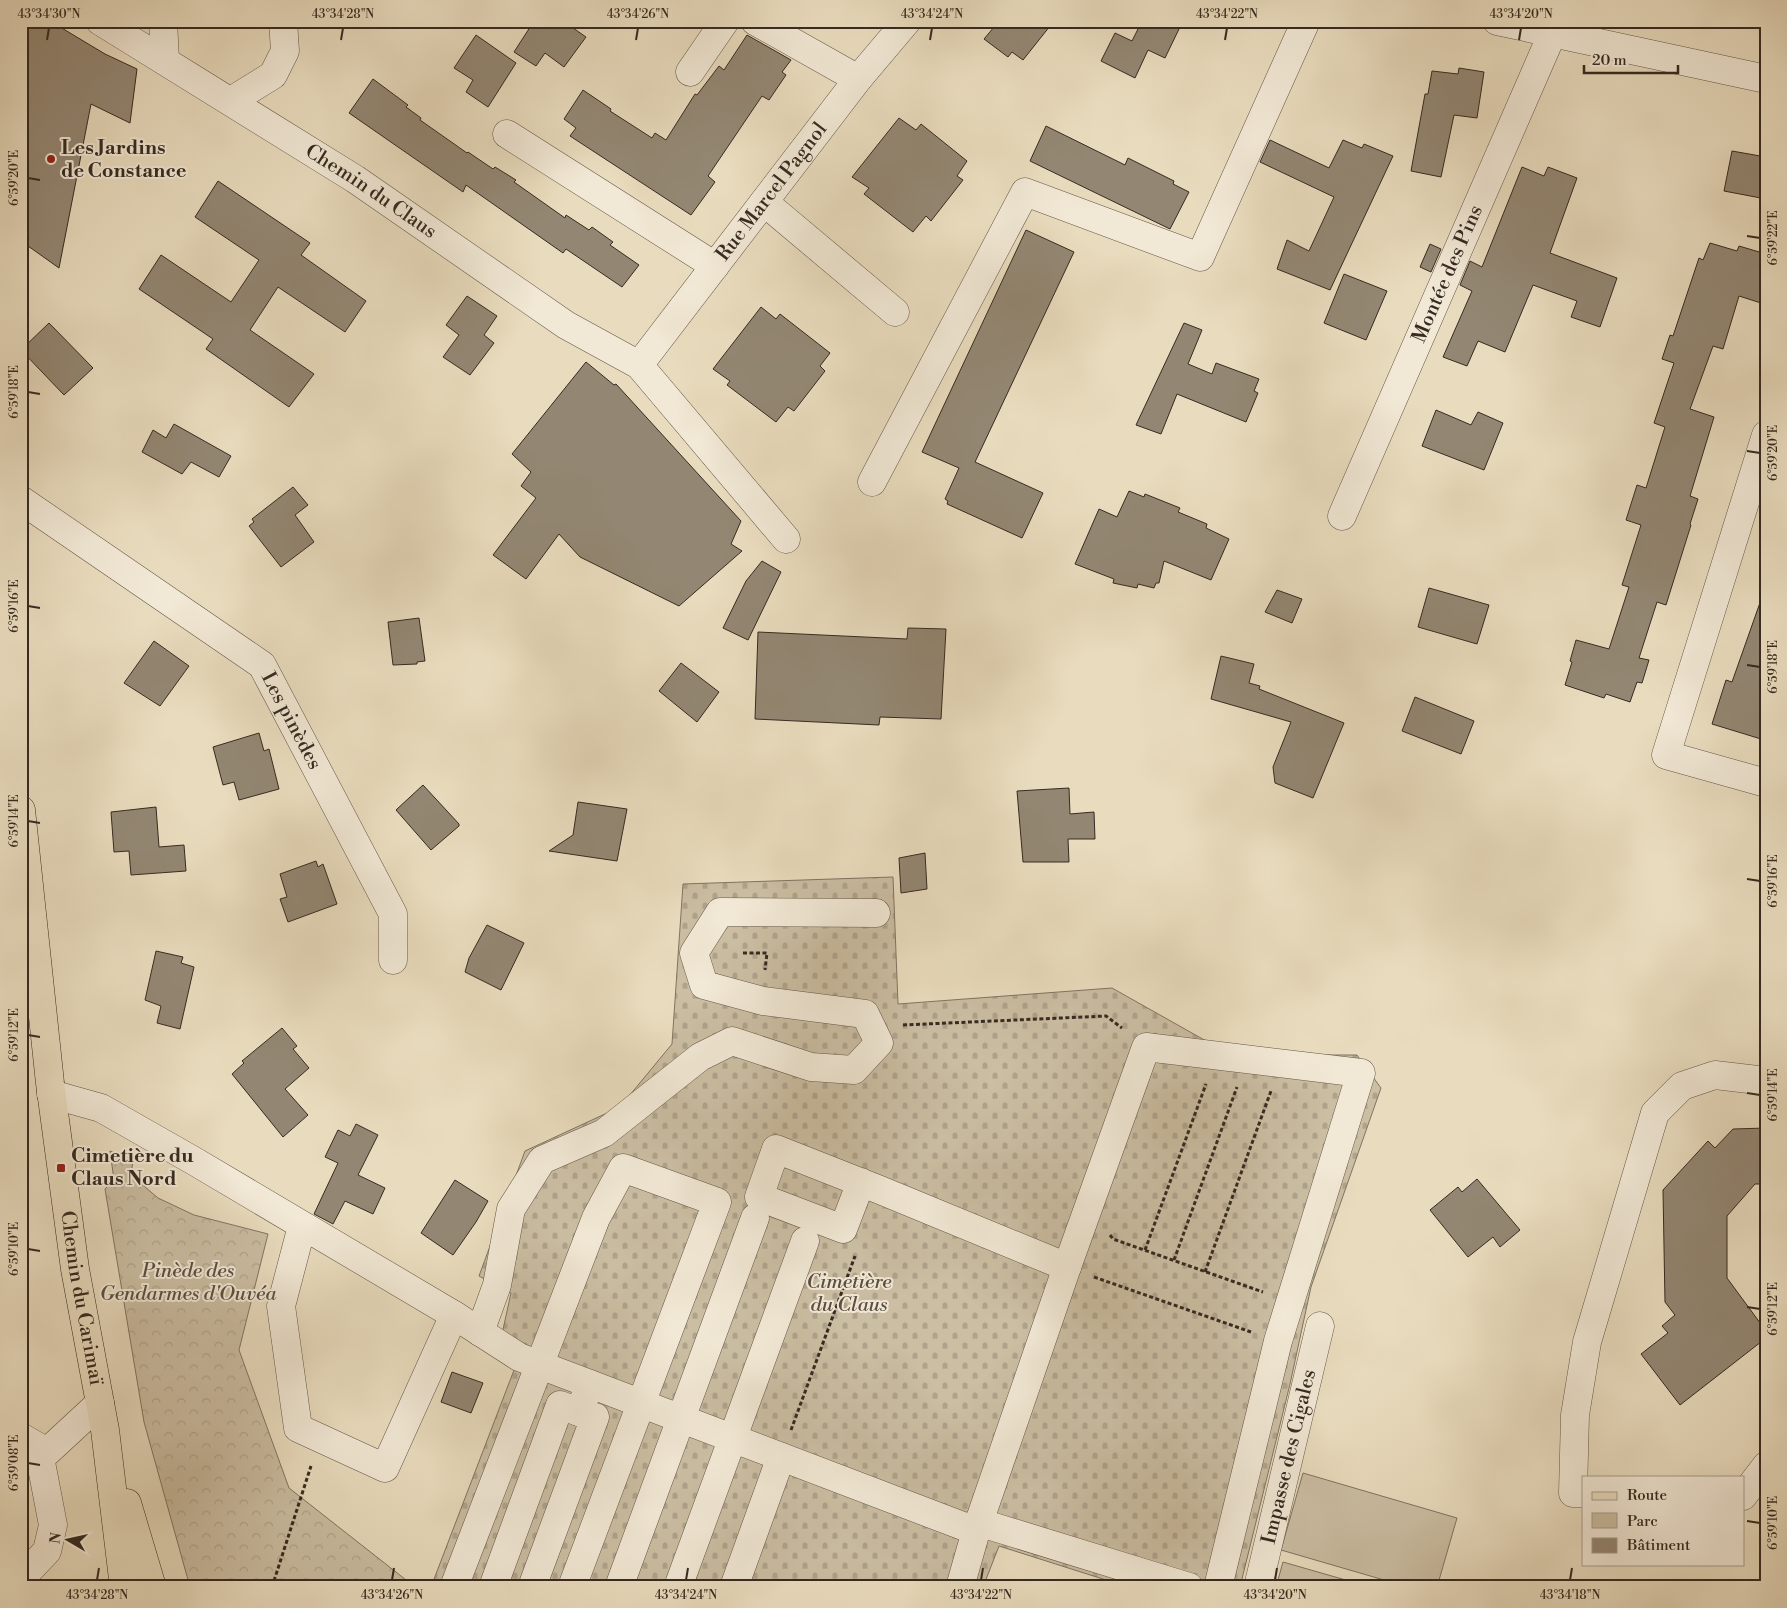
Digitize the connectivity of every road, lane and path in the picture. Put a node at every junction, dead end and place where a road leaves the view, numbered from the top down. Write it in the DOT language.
graph roads {
  1 [pos="100,21"];
  2 [pos="163,21"];
  3 [pos="283,21"];
  4 [pos="726,21"];
  5 [pos="755,21"];
  6 [pos="907,21"];
  7 [pos="1306,21"];
  8 [pos="1497,21"];
  9 [pos="1553,32"];
  10 [pos="165,60"];
  11 [pos="690,72"];
  12 [pos="858,79"];
  13 [pos="1766,79"];
  14 [pos="231,101"];
  15 [pos="507,134"];
  16 [pos="764,202"];
  17 [pos="715,266"];
  18 [pos="895,312"];
  19 [pos="639,365"];
  20 [pos="1766,435"];
  21 [pos="872,482"];
  22 [pos="21,500"];
  23 [pos="1342,516"];
  24 [pos="786,539"];
  25 [pos="1766,783"];
  26 [pos="21,810"];
  27 [pos="876,913"];
  28 [pos="393,960"];
  29 [pos="879,1043"];
  30 [pos="1146,1047"];
  31 [pos="1216,1056"];
  32 [pos="1246,1059"];
  33 [pos="1281,1063"];
  34 [pos="1766,1081"];
  35 [pos="51,1094"];
  36 [pos="861,1182"];
  37 [pos="755,1218"];
  38 [pos="302,1226"];
  39 [pos="1107,1232"];
  40 [pos="805,1242"];
  41 [pos="857,1250"];
  42 [pos="1145,1250"];
  43 [pos="1174,1260"];
  44 [pos="1067,1267"];
  45 [pos="1206,1272"];
  46 [pos="1265,1293"];
  47 [pos="454,1315"];
  48 [pos="1320,1326"];
  49 [pos="480,1332"];
  50 [pos="1278,1341"];
  51 [pos="540,1365"];
  52 [pos="590,1384"];
  53 [pos="100,1403"];
  54 [pos="641,1404"];
  55 [pos="579,1412"];
  56 [pos="681,1419"];
  57 [pos="105,1430"];
  58 [pos="320,1438"];
  59 [pos="732,1438"];
  60 [pos="30,1442"];
  61 [pos="781,1457"];
  62 [pos="1766,1466"];
  63 [pos="1582,1493"];
  64 [pos="1744,1495"];
  65 [pos="977,1527"];
  66 [pos="21,1572"];
  67 [pos="124,1587"];
  68 [pos="152,1587"];
  69 [pos="272,1587"];
  70 [pos="454,1587"];
  71 [pos="493,1587"];
  72 [pos="532,1587"];
  73 [pos="572,1587"];
  74 [pos="619,1587"];
  75 [pos="678,1587"];
  76 [pos="734,1587"];
  77 [pos="960,1587"];
  78 [pos="1189,1587"];
  79 [pos="1218,1587"];
  80 [pos="1258,1587"];
  1 -- 10 [label="street, Chemin du Claus"];
  2 -- 10 [label="street"];
  3 -- 14 [label="street"];
  4 -- 11 [label="street"];
  5 -- 12 [label="street"];
  6 -- 12 [label="street, Rue Marcel Pagnol"];
  7 -- 21 [label="street"];
  8 -- 9 [label="street"];
  9 -- 13 [label="street"];
  9 -- 23 [label="street, Montée des Pins"];
  10 -- 14 [label="street, Chemin du Claus"];
  12 -- 16 [label="street, Rue Marcel Pagnol"];
  14 -- 19 [label="street, Chemin du Claus"];
  15 -- 17 [label="street"];
  16 -- 17 [label="street, Rue Marcel Pagnol"];
  16 -- 18 [label="street"];
  17 -- 19 [label="street, Rue Marcel Pagnol"];
  19 -- 24 [label="street"];
  20 -- 25 [label="street"];
  22 -- 28 [label="street, Les pinèdes"];
  26 -- 35 [label="main road, Chemin du Carimaï"];
  27 -- 29 [label="street"];
  29 -- 30 [label="path"];
  29 -- 49 [label="street"];
  30 -- 31 [label="street"];
  30 -- 44 [label="street"];
  31 -- 32 [label="street"];
  31 -- 42 [label="path"];
  32 -- 33 [label="street"];
  32 -- 43 [label="path"];
  33 -- 45 [label="path"];
  33 -- 50 [label="street"];
  34 -- 63 [label="street"];
  35 -- 38 [label="street"];
  35 -- 53 [label="main road, Chemin du Carimaï"];
  36 -- 44 [label="street"];
  37 -- 56 [label="street"];
  38 -- 47 [label="street"];
  38 -- 58 [label="street"];
  39 -- 42 [label="path"];
  40 -- 59 [label="street"];
  41 -- 61 [label="path"];
  42 -- 43 [label="path"];
  43 -- 45 [label="path"];
  44 -- 50 [label="path"];
  44 -- 65 [label="street"];
  45 -- 46 [label="path"];
  47 -- 49 [label="street"];
  47 -- 58 [label="street"];
  48 -- 80 [label="street, Impasse des Cigales"];
  49 -- 51 [label="street"];
  50 -- 79 [label="street"];
  51 -- 52 [label="street"];
  51 -- 54 [label="street"];
  51 -- 70 [label="street"];
  52 -- 54 [label="street"];
  52 -- 55 [label="street"];
  53 -- 57 [label="main road, Chemin du Carimaï"];
  53 -- 60 [label="street"];
  54 -- 56 [label="street"];
  54 -- 73 [label="street"];
  55 -- 71 [label="street"];
  55 -- 72 [label="street"];
  56 -- 59 [label="street"];
  56 -- 74 [label="street"];
  57 -- 67 [label="main road, Chemin du Carimaï"];
  57 -- 68 [label="main road, Chemin du Carimaï"];
  58 -- 69 [label="path"];
  59 -- 61 [label="street"];
  59 -- 75 [label="street"];
  60 -- 66 [label="street"];
  61 -- 65 [label="street"];
  61 -- 76 [label="street"];
  62 -- 64 [label="street"];
  65 -- 77 [label="street"];
  65 -- 78 [label="street"];
}
